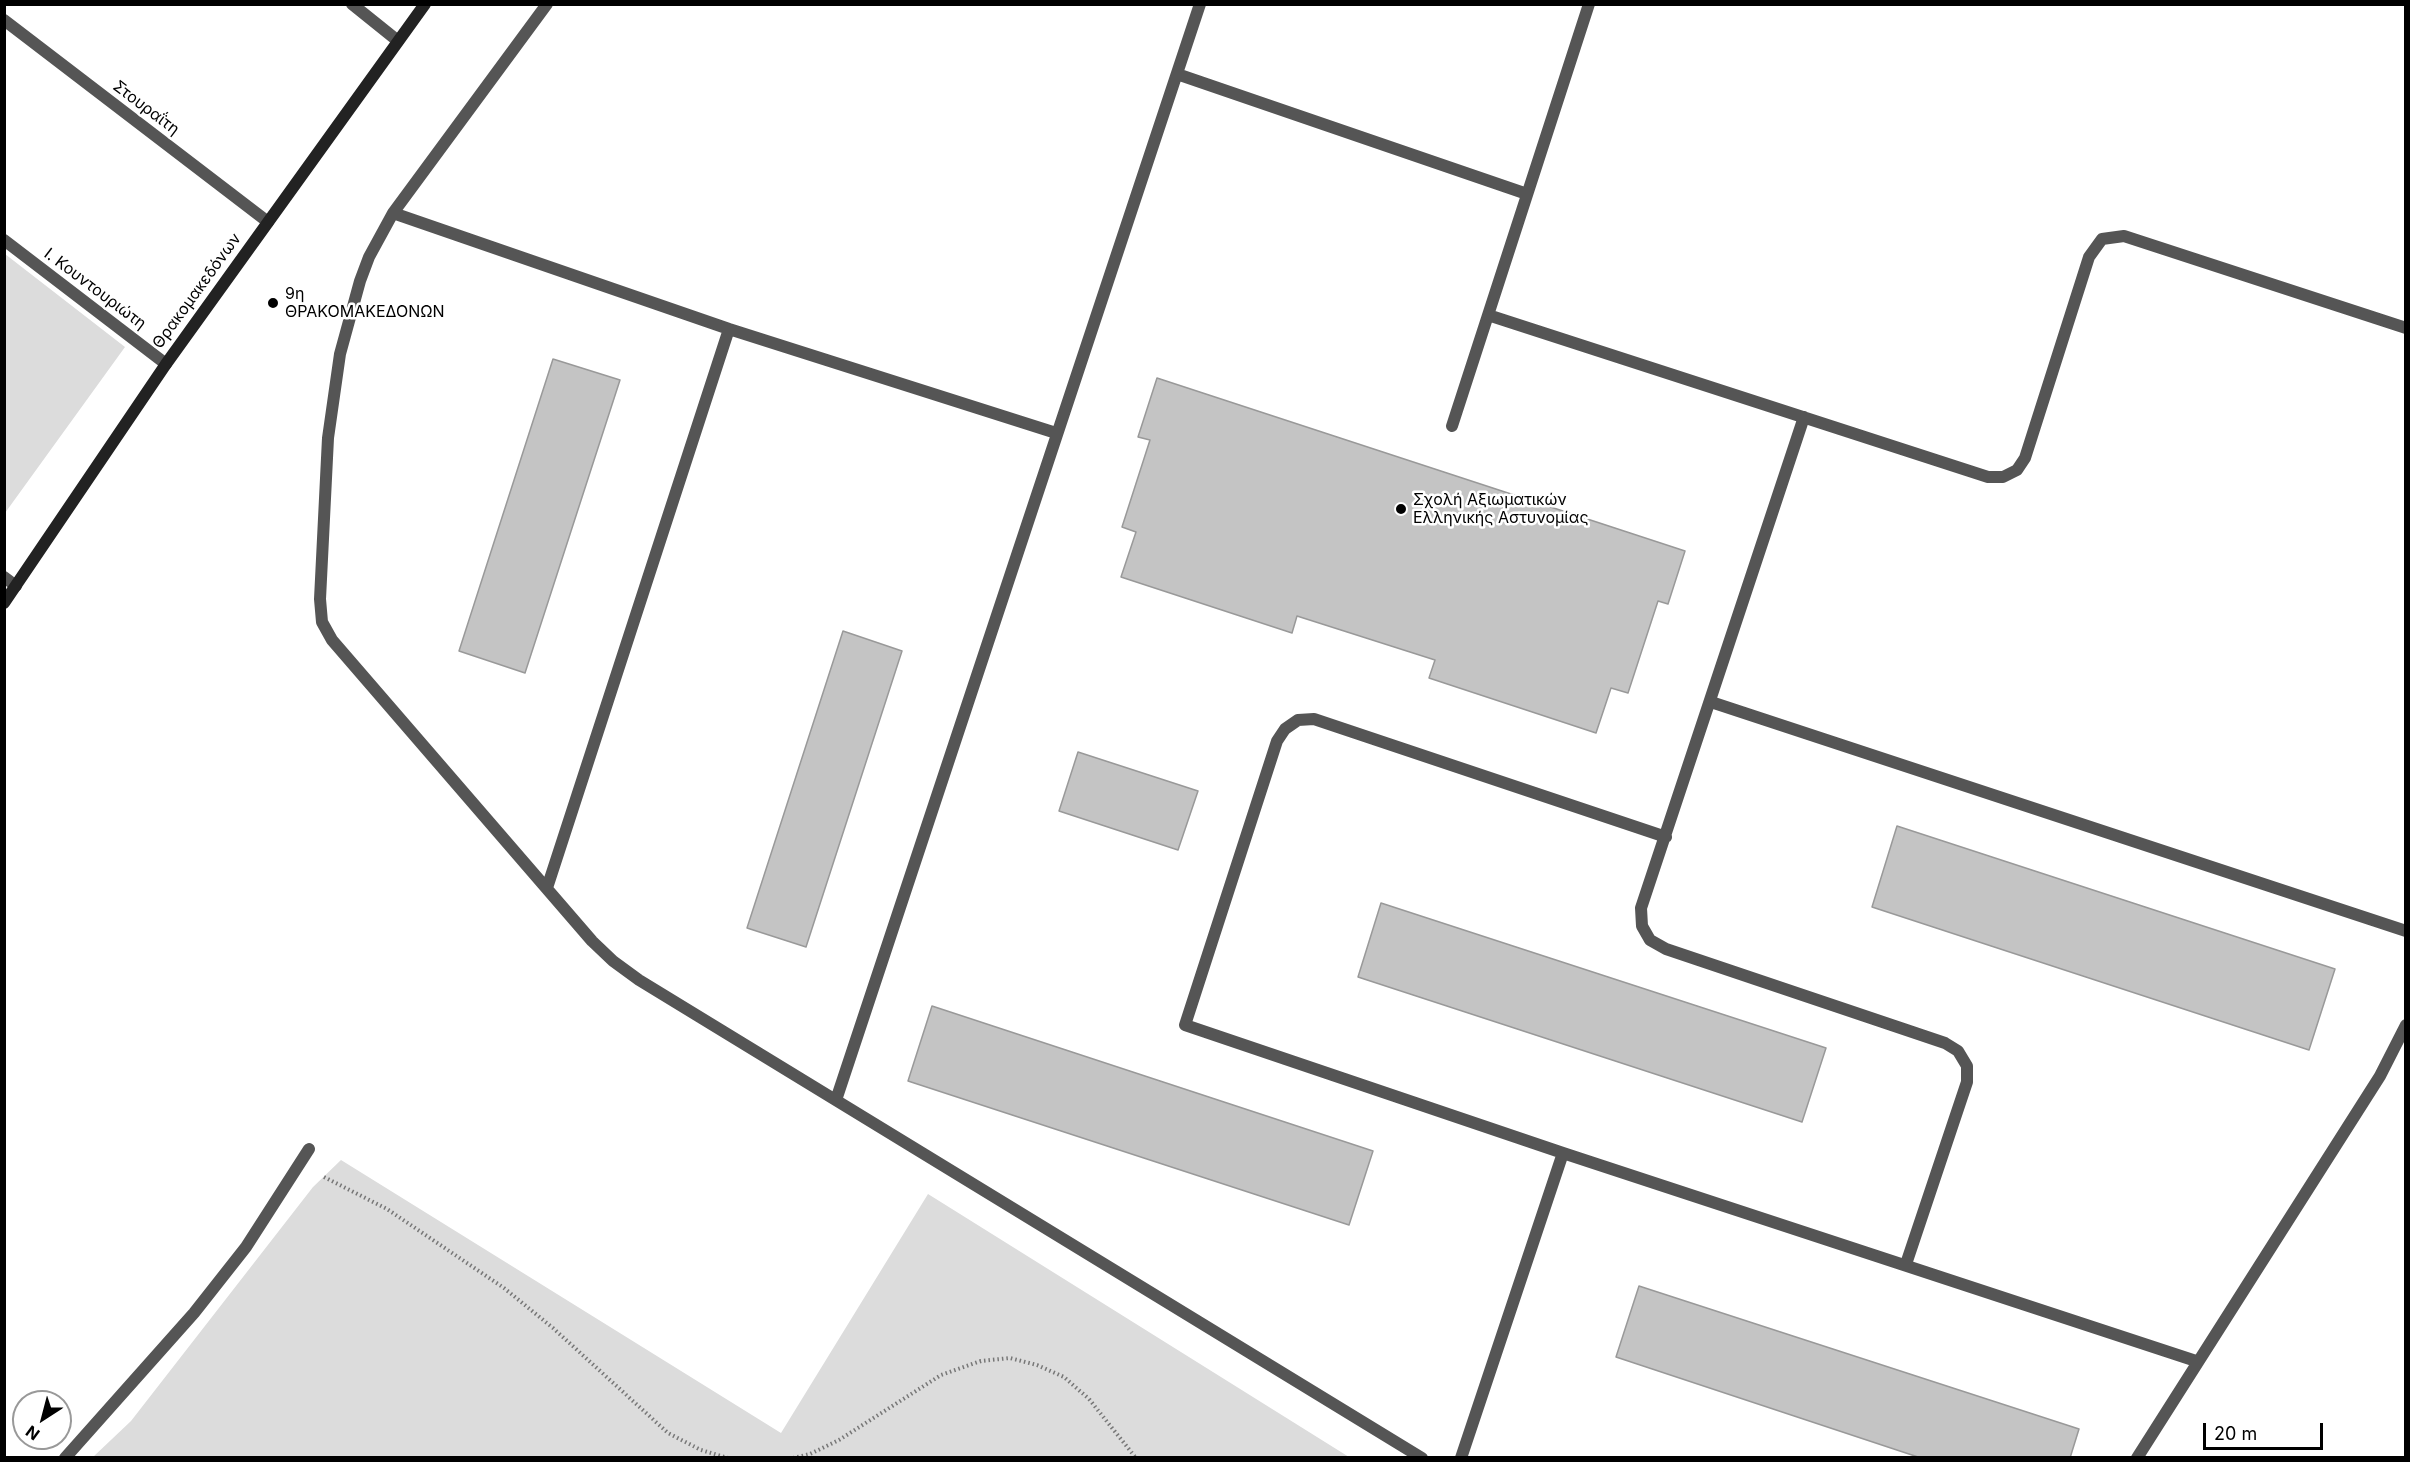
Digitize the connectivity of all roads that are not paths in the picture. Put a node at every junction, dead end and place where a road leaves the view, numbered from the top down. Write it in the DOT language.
graph roads {
  1 [pos="352,4"];
  2 [pos="425,4"];
  3 [pos="547,4"];
  4 [pos="1200,4"];
  5 [pos="1589,4"];
  6 [pos="4,20"];
  7 [pos="398,41"];
  8 [pos="1177,74"];
  9 [pos="1527,194"];
  10 [pos="393,213"];
  11 [pos="268,222"];
  12 [pos="4,240"];
  13 [pos="1488,315"];
  14 [pos="2406,328"];
  15 [pos="729,329"];
  16 [pos="166,364"];
  17 [pos="1804,417"];
  18 [pos="1452,426"];
  19 [pos="1056,433"];
  20 [pos="4,577"];
  21 [pos="16,586"];
  22 [pos="4,603"];
  23 [pos="1711,702"];
  24 [pos="1666,837"];
  25 [pos="547,888"];
  26 [pos="2406,931"];
  27 [pos="2406,1025"];
  28 [pos="836,1100"];
  29 [pos="309,1149"];
  30 [pos="1563,1153"];
  31 [pos="1906,1264"];
  32 [pos="2196,1361"];
  33 [pos="65,1458"];
  34 [pos="1422,1458"];
  35 [pos="1461,1458"];
  36 [pos="2137,1458"];
  1 -- 7 [label="street"];
  2 -- 7 [label="main road, Θρακομακεδόνων"];
  3 -- 10 [label="street"];
  4 -- 8 [label="street"];
  5 -- 9 [label="street"];
  6 -- 11 [label="street, Στουραΐτη"];
  7 -- 11 [label="main road, Θρακομακεδόνων"];
  8 -- 9 [label="street"];
  8 -- 19 [label="street"];
  9 -- 13 [label="street"];
  10 -- 15 [label="street"];
  10 -- 25 [label="street"];
  11 -- 16 [label="main road, Θρακομακεδόνων"];
  12 -- 16 [label="street, Ι. Κουντουριώτη"];
  13 -- 17 [label="street"];
  13 -- 18 [label="street"];
  14 -- 17 [label="street"];
  15 -- 19 [label="street"];
  15 -- 25 [label="street"];
  16 -- 21 [label="main road, Θρακομακεδόνων"];
  17 -- 23 [label="street"];
  19 -- 28 [label="street"];
  20 -- 21 [label="street"];
  21 -- 22 [label="main road, Θρακομακεδόνων"];
  23 -- 24 [label="street"];
  23 -- 26 [label="street"];
  24 -- 30 [label="street"];
  24 -- 31 [label="street"];
  25 -- 28 [label="street"];
  27 -- 32 [label="street"];
  28 -- 34 [label="street"];
  29 -- 33 [label="street"];
  30 -- 31 [label="street"];
  30 -- 35 [label="street"];
  31 -- 32 [label="street"];
  32 -- 36 [label="street"];
}
